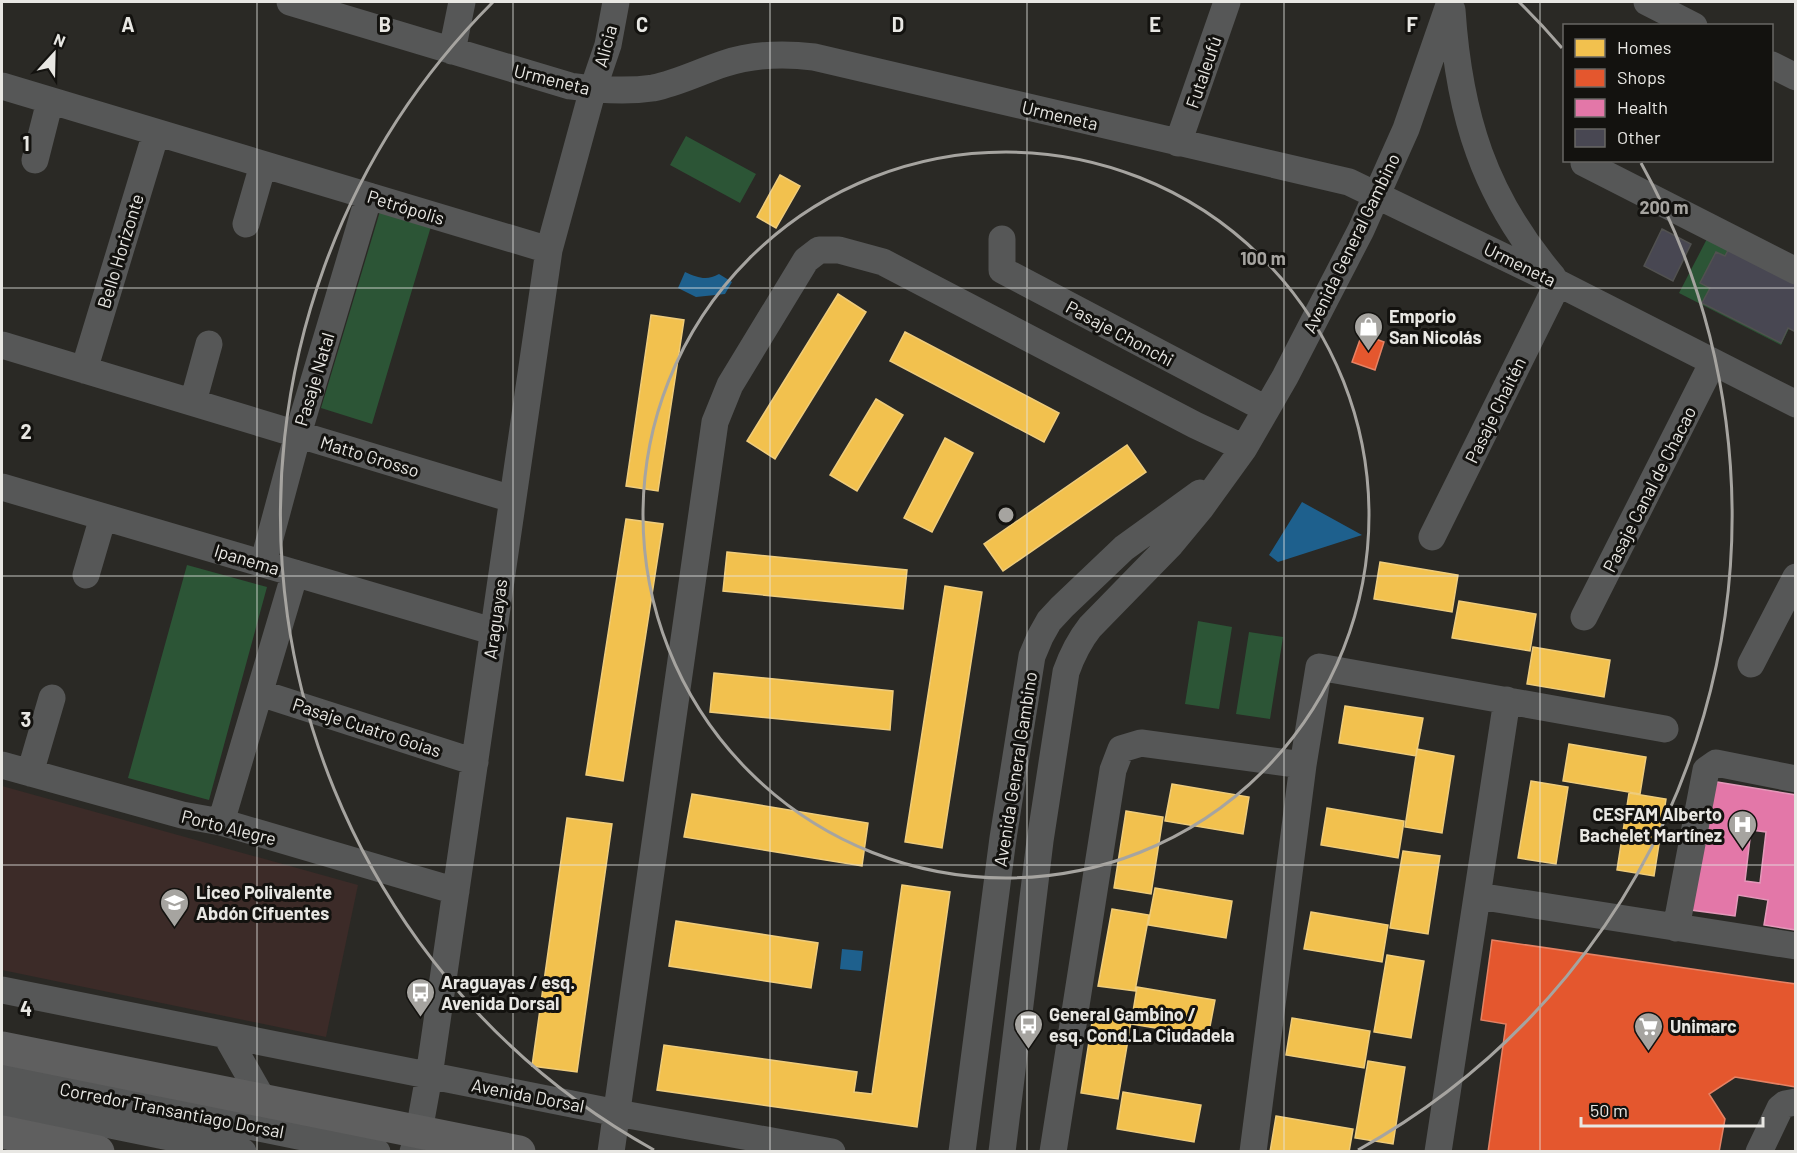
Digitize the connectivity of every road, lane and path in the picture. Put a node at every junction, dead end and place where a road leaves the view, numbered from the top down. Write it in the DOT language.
graph roads {
  1 [pos="294,2"];
  2 [pos="462,2"];
  3 [pos="616,2"];
  4 [pos="1227,2"];
  5 [pos="1451,2"];
  6 [pos="1647,2"];
  7 [pos="1690,24"];
  8 [pos="452,51"];
  9 [pos="1773,66"];
  10 [pos="1796,77"];
  11 [pos="2,86"];
  12 [pos="593,89"];
  13 [pos="50,101"];
  14 [pos="156,133"];
  15 [pos="1178,143"];
  16 [pos="35,160"];
  17 [pos="1584,163"];
  18 [pos="263,165"];
  19 [pos="1377,195"];
  20 [pos="369,196"];
  21 [pos="246,224"];
  22 [pos="1002,239"];
  23 [pos="549,250"];
  24 [pos="1796,271"];
  25 [pos="1558,283"];
  26 [pos="209,344"];
  27 [pos="2,345"];
  28 [pos="1713,362"];
  29 [pos="84,370"];
  30 [pos="193,402"];
  31 [pos="1796,404"];
  32 [pos="1266,409"];
  33 [pos="298,434"];
  34 [pos="1244,448"];
  35 [pos="1227,472"];
  36 [pos="2,487"];
  37 [pos="512,499"];
  38 [pos="103,517"];
  39 [pos="1432,537"];
  40 [pos="263,564"];
  41 [pos="296,573"];
  42 [pos="86,575"];
  43 [pos="1796,577"];
  44 [pos="1584,617"];
  45 [pos="492,631"];
  46 [pos="1750,664"];
  47 [pos="260,693"];
  48 [pos="52,698"];
  49 [pos="1507,700"];
  50 [pos="1665,729"];
  51 [pos="475,762"];
  52 [pos="2,765"];
  53 [pos="1303,765"];
  54 [pos="30,773"];
  55 [pos="1796,779"];
  56 [pos="221,822"];
  57 [pos="1003,838"];
  58 [pos="1040,841"];
  59 [pos="456,891"];
  60 [pos="1478,896"];
  61 [pos="1676,928"];
  62 [pos="1796,946"];
  63 [pos="2,990"];
  64 [pos="226,1035"];
  65 [pos="2,1048"];
  66 [pos="2,1076"];
  67 [pos="429,1076"];
  68 [pos="263,1100"];
  69 [pos="1796,1102"];
  70 [pos="2,1103"];
  71 [pos="617,1113"];
  72 [pos="2,1132"];
  73 [pos="416,1141"];
  74 [pos="66,1148"];
  75 [pos="98,1152"];
  76 [pos="243,1152"];
  77 [pos="377,1152"];
  78 [pos="519,1152"];
  79 [pos="611,1152"];
  80 [pos="832,1152"];
  81 [pos="962,1152"];
  82 [pos="1002,1152"];
  83 [pos="1053,1152"];
  84 [pos="1252,1152"];
  85 [pos="1438,1152"];
  86 [pos="1759,1152"];
  1 -- 8 [label="street, Urmeneta"];
  2 -- 8 [label="street"];
  3 -- 12 [label="street, Alicia"];
  4 -- 15 [label="street, Futaleufú"];
  5 -- 19 [label="street, Avenida General Gambino"];
  5 -- 25 [label="street"];
  6 -- 7 [label="street"];
  8 -- 12 [label="street, Urmeneta"];
  9 -- 10 [label="street"];
  11 -- 13 [label="street, Petrópolis"];
  12 -- 15 [label="street, Urmeneta"];
  12 -- 23 [label="street, Araguayas"];
  13 -- 14 [label="street, Petrópolis"];
  13 -- 16 [label="street"];
  14 -- 18 [label="street, Petrópolis"];
  14 -- 29 [label="street, Bello Horizonte"];
  15 -- 19 [label="street, Urmeneta"];
  17 -- 24 [label="street"];
  18 -- 20 [label="street, Petrópolis"];
  18 -- 21 [label="street"];
  19 -- 25 [label="street, Urmeneta"];
  19 -- 32 [label="street, Avenida General Gambino"];
  20 -- 23 [label="street, Petrópolis"];
  20 -- 33 [label="street, Pasaje Natal"];
  22 -- 32 [label="street, Pasaje Chonchi"];
  23 -- 37 [label="street, Araguayas"];
  25 -- 28 [label="street, Urmeneta"];
  25 -- 39 [label="street, Pasaje Chaitén"];
  26 -- 30 [label="street"];
  27 -- 29 [label="street, Matto Grosso"];
  28 -- 31 [label="street, Urmeneta"];
  28 -- 44 [label="street, Pasaje Canal de Chacao"];
  29 -- 30 [label="street, Matto Grosso"];
  30 -- 33 [label="street, Matto Grosso"];
  32 -- 34 [label="street, Avenida General Gambino"];
  33 -- 37 [label="street, Matto Grosso"];
  33 -- 40 [label="street, Pasaje Natal"];
  34 -- 35 [label="street, Avenida General Gambino"];
  34 -- 71 [label="street"];
  35 -- 57 [label="street, Avenida General Gambino"];
  35 -- 58 [label="street, Avenida General Gambino"];
  36 -- 38 [label="street, Ipanema"];
  37 -- 45 [label="street, Araguayas"];
  38 -- 40 [label="street, Ipanema"];
  38 -- 42 [label="street"];
  40 -- 41 [label="street, Ipanema"];
  41 -- 45 [label="street, Ipanema"];
  41 -- 47 [label="street"];
  43 -- 46 [label="street"];
  45 -- 51 [label="street, Araguayas"];
  47 -- 51 [label="street, Pasaje Cuatro Goias"];
  47 -- 56 [label="street"];
  48 -- 54 [label="street"];
  49 -- 50 [label="street"];
  49 -- 53 [label="street"];
  49 -- 60 [label="street"];
  51 -- 59 [label="street, Araguayas"];
  52 -- 54 [label="street, Porto Alegre"];
  53 -- 83 [label="street"];
  53 -- 84 [label="street"];
  54 -- 56 [label="street, Porto Alegre"];
  55 -- 61 [label="street"];
  56 -- 59 [label="street, Porto Alegre"];
  57 -- 58 [label="street"];
  57 -- 81 [label="street, Avenida General Gambino"];
  58 -- 82 [label="street, Avenida General Gambino"];
  59 -- 67 [label="street, Araguayas"];
  60 -- 61 [label="street"];
  60 -- 85 [label="street"];
  61 -- 62 [label="street"];
  63 -- 64 [label="street, Avenida Dorsal"];
  64 -- 67 [label="street, Avenida Dorsal"];
  64 -- 68 [label="street"];
  65 -- 68 [label="main road"];
  66 -- 77 [label="street, Corredor Transantiago Dorsal"];
  67 -- 71 [label="street, Avenida Dorsal"];
  67 -- 73 [label="street, Araguayas"];
  68 -- 73 [label="main road"];
  69 -- 86 [label="street"];
  70 -- 76 [label="street, Corredor Transantiago Dorsal"];
  71 -- 79 [label="street"];
  71 -- 80 [label="street, Avenida Dorsal"];
  72 -- 74 [label="main road"];
  73 -- 78 [label="main road"];
  74 -- 75 [label="main road"];
}
